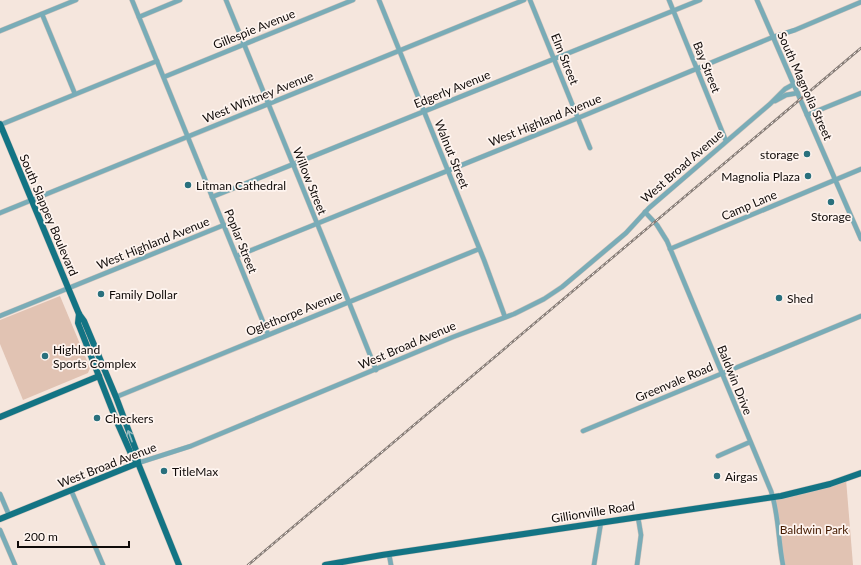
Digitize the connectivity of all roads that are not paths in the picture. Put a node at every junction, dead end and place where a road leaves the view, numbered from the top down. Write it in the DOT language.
graph roads {
  1 [pos="76,0"];
  2 [pos="132,0"];
  3 [pos="180,0"];
  4 [pos="226,0"];
  5 [pos="353,0"];
  6 [pos="378,0"];
  7 [pos="524,0"];
  8 [pos="530,0"];
  9 [pos="669,0"];
  10 [pos="700,0"];
  11 [pos="757,0"];
  12 [pos="861,2"];
  13 [pos="673,11"];
  14 [pos="42,14"];
  15 [pos="139,17"];
  16 [pos="0,31"];
  17 [pos="773,37"];
  18 [pos="244,44"];
  19 [pos="399,51"];
  20 [pos="554,59"];
  21 [pos="157,61"];
  22 [pos="696,68"];
  23 [pos="164,77"];
  24 [pos="794,84"];
  25 [pos="798,93"];
  26 [pos="861,93"];
  27 [pos="75,94"];
  28 [pos="269,104"];
  29 [pos="770,104"];
  30 [pos="423,112"];
  31 [pos="807,115"];
  32 [pos="578,118"];
  33 [pos="0,124"];
  34 [pos="188,136"];
  35 [pos="726,142"];
  36 [pos="590,148"];
  37 [pos="292,164"];
  38 [pos="861,169"];
  39 [pos="447,171"];
  40 [pos="835,180"];
  41 [pos="212,197"];
  42 [pos="31,200"];
  43 [pos="645,212"];
  44 [pos="0,213"];
  45 [pos="317,224"];
  46 [pos="224,225"];
  47 [pos="861,239"];
  48 [pos="480,249"];
  49 [pos="670,249"];
  50 [pos="237,256"];
  51 [pos="68,288"];
  52 [pos="348,302"];
  53 [pos="79,314"];
  54 [pos="0,316"];
  55 [pos="861,316"];
  56 [pos="505,317"];
  57 [pos="268,334"];
  58 [pos="102,362"];
  59 [pos="376,370"];
  60 [pos="722,374"];
  61 [pos="99,376"];
  62 [pos="111,384"];
  63 [pos="116,397"];
  64 [pos="0,417"];
  65 [pos="583,431"];
  66 [pos="750,442"];
  67 [pos="718,456"];
  68 [pos="138,463"];
  69 [pos="861,473"];
  70 [pos="71,490"];
  71 [pos="0,494"];
  72 [pos="773,497"];
  73 [pos="9,515"];
  74 [pos="638,517"];
  75 [pos="0,519"];
  76 [pos="601,522"];
  77 [pos="0,530"];
  78 [pos="389,554"];
  79 [pos="15,565"];
  80 [pos="103,565"];
  81 [pos="179,565"];
  82 [pos="325,565"];
  83 [pos="391,565"];
  84 [pos="594,565"];
  85 [pos="637,565"];
  86 [pos="783,565"];
  1 -- 14 [label="street"];
  2 -- 15 [label="street, Poplar Street"];
  3 -- 15 [label="street"];
  4 -- 18 [label="street, Willow Street"];
  5 -- 18 [label="street, Gillespie Avenue"];
  6 -- 19 [label="street, Walnut Street"];
  7 -- 19 [label="street, West Whitney Avenue"];
  8 -- 20 [label="street, Elm Street"];
  9 -- 13 [label="street, Bay Street"];
  10 -- 13 [label="street, Edgerly Avenue"];
  11 -- 17 [label="street, South Magnolia Street"];
  12 -- 17 [label="street, West Highland Avenue"];
  13 -- 20 [label="street, Edgerly Avenue"];
  13 -- 22 [label="street, Bay Street"];
  14 -- 16 [label="street"];
  14 -- 27 [label="street"];
  15 -- 21 [label="street, Poplar Street"];
  17 -- 22 [label="street, West Highland Avenue"];
  17 -- 24 [label="street, South Magnolia Street"];
  18 -- 23 [label="street, Gillespie Avenue"];
  18 -- 28 [label="street, Willow Street"];
  19 -- 28 [label="street, West Whitney Avenue"];
  19 -- 30 [label="street, Walnut Street"];
  20 -- 30 [label="street, Edgerly Avenue"];
  20 -- 32 [label="street, Elm Street"];
  21 -- 23 [label="street, Poplar Street"];
  21 -- 27 [label="street"];
  22 -- 32 [label="street, West Highland Avenue"];
  22 -- 35 [label="street, Bay Street"];
  23 -- 34 [label="street, Poplar Street"];
  24 -- 25 [label="street, South Magnolia Street"];
  24 -- 29 [label="street, West Broad Avenue"];
  25 -- 29 [label="street, West Broad Avenue"];
  25 -- 31 [label="street, South Magnolia Street"];
  26 -- 31 [label="street"];
  27 -- 33 [label="street"];
  28 -- 34 [label="street, West Whitney Avenue"];
  28 -- 37 [label="street, Willow Street"];
  29 -- 35 [label="street, West Broad Avenue"];
  30 -- 37 [label="street, Edgerly Avenue"];
  30 -- 39 [label="street, Walnut Street"];
  31 -- 40 [label="street, South Magnolia Street"];
  32 -- 36 [label="street, Elm Street"];
  32 -- 39 [label="street, West Highland Avenue"];
  33 -- 42 [label="main road, South Slappey Boulevard"];
  34 -- 41 [label="street, Poplar Street"];
  34 -- 42 [label="street, West Whitney Avenue"];
  35 -- 43 [label="street, West Broad Avenue"];
  37 -- 41 [label="street, Edgerly Avenue"];
  37 -- 45 [label="street, Willow Street"];
  38 -- 40 [label="street"];
  39 -- 45 [label="street, West Highland Avenue"];
  39 -- 48 [label="street, Walnut Street"];
  40 -- 47 [label="street, South Magnolia Street"];
  40 -- 49 [label="street, Camp Lane"];
  41 -- 46 [label="street, Poplar Street"];
  42 -- 44 [label="street, West Whitney Avenue"];
  42 -- 51 [label="main road, South Slappey Boulevard"];
  43 -- 49 [label="street, Baldwin Drive"];
  43 -- 56 [label="street, West Broad Avenue"];
  45 -- 50 [label="street, West Highland Avenue"];
  45 -- 52 [label="street, Willow Street"];
  46 -- 50 [label="street, Poplar Street"];
  46 -- 51 [label="street, West Highland Avenue"];
  48 -- 52 [label="street, Oglethorpe Avenue"];
  48 -- 56 [label="street, Walnut Street"];
  49 -- 60 [label="street, Baldwin Drive"];
  50 -- 57 [label="street, Poplar Street"];
  51 -- 53 [label="main road, South Slappey Boulevard"];
  51 -- 54 [label="street, West Highland Avenue"];
  52 -- 57 [label="street, Oglethorpe Avenue"];
  52 -- 59 [label="street, Willow Street"];
  53 -- 58 [label="main road, South Slappey Boulevard"];
  53 -- 61 [label="main road, South Slappey Boulevard"];
  55 -- 60 [label="street, Greenvale Road"];
  56 -- 59 [label="street, West Broad Avenue"];
  57 -- 63 [label="street, Oglethorpe Avenue"];
  58 -- 61 [label="main road"];
  58 -- 62 [label="main road, South Slappey Boulevard"];
  59 -- 68 [label="street, West Broad Avenue"];
  60 -- 65 [label="street, Greenvale Road"];
  60 -- 66 [label="street, Baldwin Drive"];
  61 -- 62 [label="main road"];
  61 -- 64 [label="main road"];
  61 -- 68 [label="main road, South Slappey Boulevard"];
  62 -- 63 [label="main road, South Slappey Boulevard"];
  68 -- 63 [label="main road, South Slappey Boulevard, one-way"];
  66 -- 67 [label="street"];
  66 -- 72 [label="street, Baldwin Drive"];
  68 -- 70 [label="main road, West Broad Avenue"];
  68 -- 81 [label="main road"];
  69 -- 72 [label="main road, Gillionville Road"];
  70 -- 73 [label="main road, West Broad Avenue"];
  70 -- 80 [label="street"];
  71 -- 73 [label="street"];
  72 -- 74 [label="main road, Gillionville Road"];
  72 -- 86 [label="street, Baldwin Drive"];
  73 -- 75 [label="main road, West Broad Avenue"];
  74 -- 76 [label="main road, Gillionville Road"];
  74 -- 85 [label="street"];
  76 -- 78 [label="main road, Gillionville Road"];
  76 -- 84 [label="street"];
  77 -- 79 [label="street"];
  78 -- 82 [label="main road, Gillionville Road"];
  78 -- 83 [label="street"];
}
